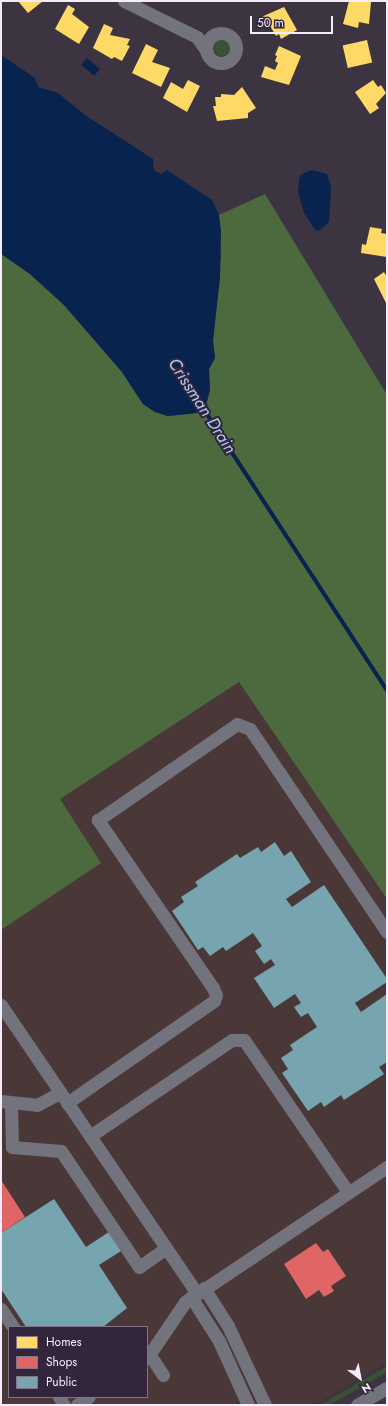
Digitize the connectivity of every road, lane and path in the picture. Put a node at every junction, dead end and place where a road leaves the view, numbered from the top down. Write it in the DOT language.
graph roads {
  1 [pos="133,3"];
  2 [pos="215,35"];
  3 [pos="197,37"];
  4 [pos="207,52"];
  5 [pos="387,932"];
  6 [pos="1,1006"];
  7 [pos="64,1098"];
  8 [pos="6,1102"];
  9 [pos="90,1136"];
  10 [pos="387,1167"];
  11 [pos="348,1192"];
  12 [pos="166,1248"];
  13 [pos="197,1293"];
  14 [pos="1,1309"];
  15 [pos="11,1326"];
  16 [pos="148,1356"];
  17 [pos="163,1375"];
  18 [pos="387,1388"];
  19 [pos="88,1398"];
  20 [pos="77,1405"];
  21 [pos="248,1405"];
  22 [pos="265,1405"];
  23 [pos="357,1405"];
  1 -- 3 [label="street"];
  2 -- 3 [label="street"];
  2 -- 4 [label="street"];
  2 -- 4 [label="street"];
  3 -- 4 [label="street"];
  5 -- 7 [label="street"];
  6 -- 7 [label="street"];
  7 -- 8 [label="street"];
  7 -- 9 [label="street"];
  8 -- 12 [label="street"];
  9 -- 11 [label="street"];
  9 -- 12 [label="street"];
  10 -- 11 [label="street"];
  11 -- 13 [label="street"];
  12 -- 13 [label="street"];
  13 -- 16 [label="street"];
  13 -- 21 [label="street"];
  13 -- 22 [label="street"];
  14 -- 15 [label="street"];
  16 -- 17 [label="street"];
  18 -- 23 [label="street"];
  19 -- 20 [label="street"];
}
